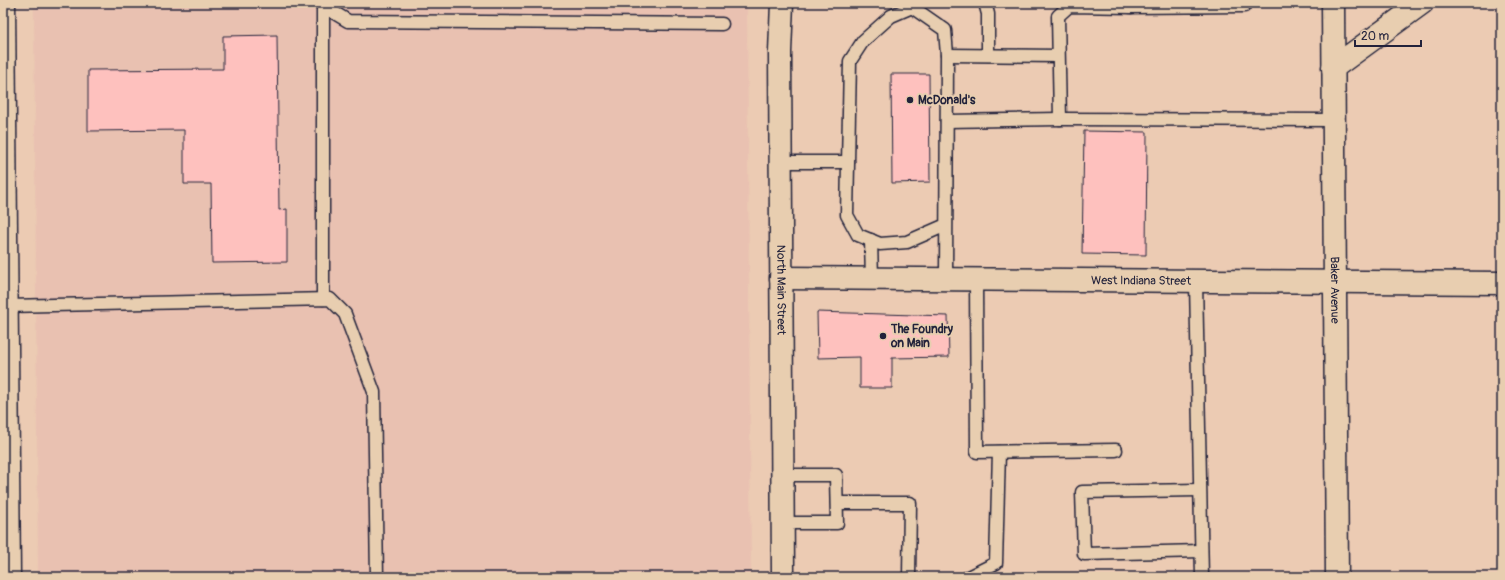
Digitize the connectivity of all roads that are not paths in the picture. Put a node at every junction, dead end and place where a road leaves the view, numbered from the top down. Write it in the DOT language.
graph roads {
  1 [pos="4,3"];
  2 [pos="782,3"];
  3 [pos="1246,3"];
  4 [pos="1333,3"];
  5 [pos="1422,3"];
  6 [pos="323,5"];
  7 [pos="912,5"];
  8 [pos="1131,5"];
  9 [pos="986,8"];
  10 [pos="722,24"];
  11 [pos="947,55"];
  12 [pos="988,55"];
  13 [pos="1058,56"];
  14 [pos="1333,68"];
  15 [pos="1060,119"];
  16 [pos="1333,120"];
  17 [pos="946,121"];
  18 [pos="781,162"];
  19 [pos="848,162"];
  20 [pos="946,225"];
  21 [pos="871,240"];
  22 [pos="781,278"];
  23 [pos="872,278"];
  24 [pos="946,279"];
  25 [pos="976,280"];
  26 [pos="1196,282"];
  27 [pos="1334,283"];
  28 [pos="1502,283"];
  29 [pos="5,299"];
  30 [pos="322,299"];
  31 [pos="1116,450"];
  32 [pos="999,452"];
  33 [pos="783,475"];
  34 [pos="1199,490"];
  35 [pos="837,503"];
  36 [pos="783,523"];
  37 [pos="1201,551"];
  38 [pos="9,577"];
  39 [pos="377,577"];
  40 [pos="783,577"];
  41 [pos="909,577"];
  42 [pos="968,577"];
  43 [pos="1202,577"];
  44 [pos="1337,577"];
  1 -- 29 [label="street"];
  2 -- 18 [label="street, North Main Street"];
  3 -- 8 [label="lane"];
  4 -- 14 [label="street, Baker Avenue"];
  5 -- 14 [label="street"];
  6 -- 10 [label="lane"];
  6 -- 30 [label="lane"];
  7 -- 11 [label="lane"];
  7 -- 19 [label="lane"];
  8 -- 13 [label="lane"];
  9 -- 12 [label="lane"];
  11 -- 12 [label="lane"];
  11 -- 17 [label="lane"];
  12 -- 13 [label="lane"];
  13 -- 15 [label="lane"];
  14 -- 16 [label="street, Baker Avenue"];
  15 -- 16 [label="lane"];
  15 -- 17 [label="lane"];
  16 -- 27 [label="street, Baker Avenue"];
  17 -- 20 [label="lane"];
  18 -- 19 [label="lane"];
  18 -- 22 [label="street, North Main Street"];
  19 -- 21 [label="lane"];
  20 -- 21 [label="lane"];
  20 -- 24 [label="lane"];
  21 -- 23 [label="lane"];
  22 -- 23 [label="street, West Indiana Street"];
  22 -- 33 [label="street, North Main Street"];
  23 -- 24 [label="street, West Indiana Street"];
  24 -- 25 [label="street, West Indiana Street"];
  25 -- 26 [label="street, West Indiana Street"];
  25 -- 32 [label="lane"];
  26 -- 27 [label="street, West Indiana Street"];
  26 -- 34 [label="lane"];
  27 -- 28 [label="street, West Indiana Street"];
  27 -- 44 [label="street, Baker Avenue"];
  29 -- 30 [label="lane"];
  29 -- 38 [label="street"];
  30 -- 39 [label="lane"];
  31 -- 32 [label="lane"];
  32 -- 42 [label="lane"];
  33 -- 35 [label="lane"];
  33 -- 36 [label="street, North Main Street"];
  34 -- 37 [label="lane"];
  34 -- 37 [label="lane"];
  35 -- 36 [label="lane"];
  35 -- 41 [label="lane"];
  36 -- 40 [label="street, North Main Street"];
  37 -- 43 [label="lane"];
}
